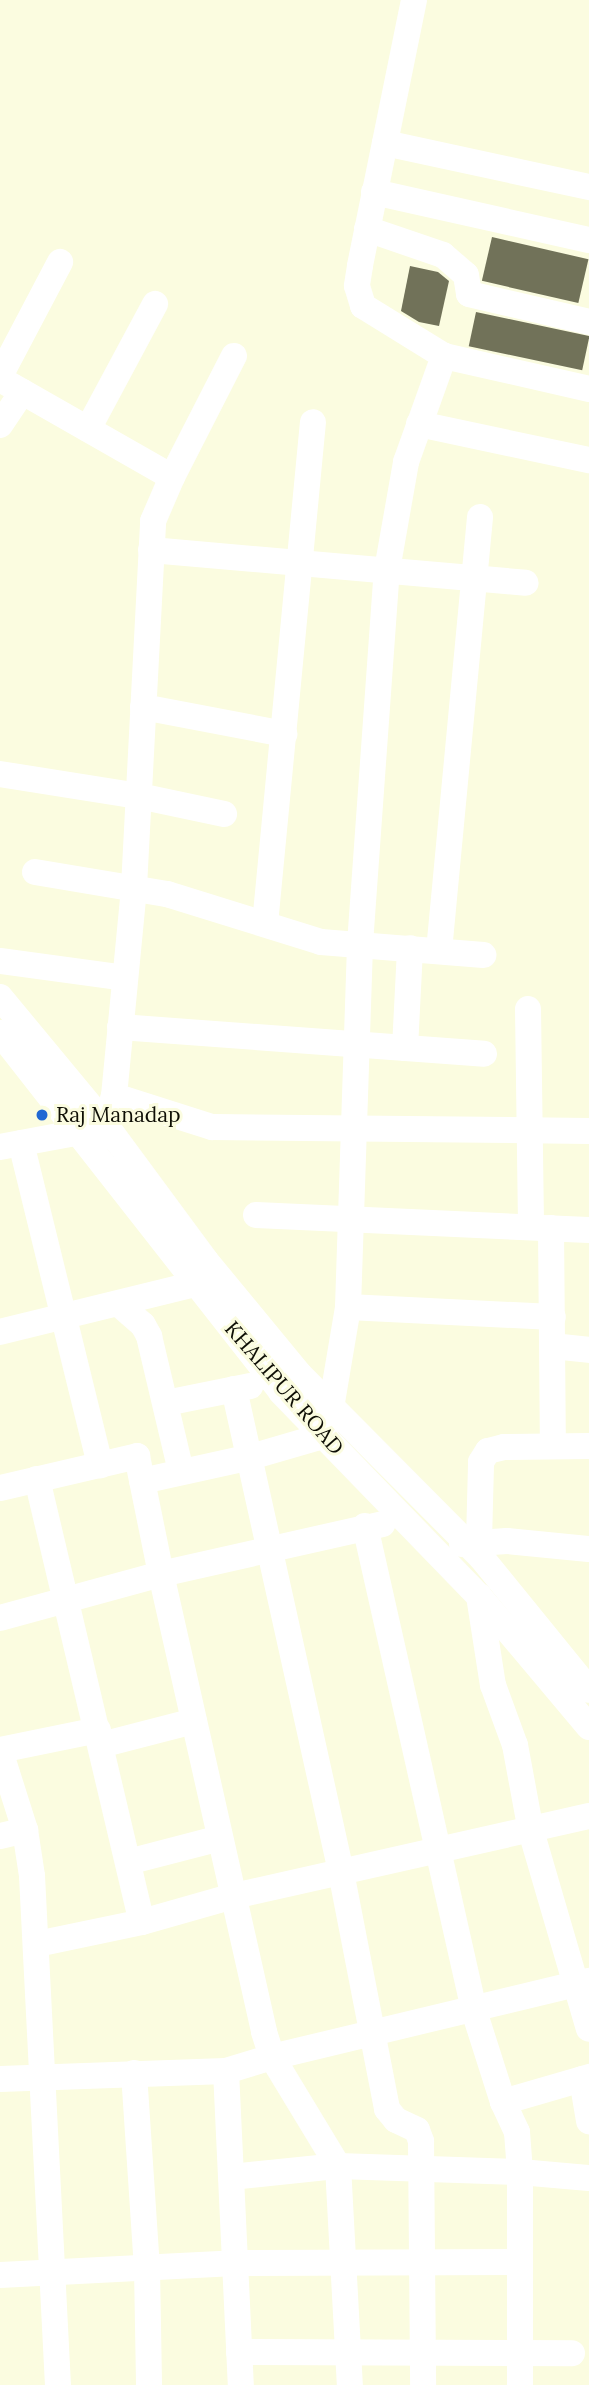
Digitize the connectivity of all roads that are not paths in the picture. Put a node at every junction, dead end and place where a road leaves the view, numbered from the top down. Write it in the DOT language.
graph roads {
  1 [pos="414,0"];
  2 [pos="385,143"];
  3 [pos="589,187"];
  4 [pos="374,192"];
  5 [pos="367,229"];
  6 [pos="589,240"];
  7 [pos="60,262"];
  8 [pos="155,304"];
  9 [pos="589,322"];
  10 [pos="234,356"];
  11 [pos="444,356"];
  12 [pos="7,382"];
  13 [pos="589,389"];
  14 [pos="313,422"];
  15 [pos="419,424"];
  16 [pos="0,425"];
  17 [pos="88,429"];
  18 [pos="589,460"];
  19 [pos="172,477"];
  20 [pos="480,517"];
  21 [pos="151,550"];
  22 [pos="300,563"];
  23 [pos="387,570"];
  24 [pos="473,578"];
  25 [pos="526,583"];
  26 [pos="143,707"];
  27 [pos="284,734"];
  28 [pos="0,774"];
  29 [pos="139,796"];
  30 [pos="224,814"];
  31 [pos="35,873"];
  32 [pos="134,887"];
  33 [pos="265,924"];
  34 [pos="360,944"];
  35 [pos="410,948"];
  36 [pos="439,951"];
  37 [pos="483,955"];
  38 [pos="0,961"];
  39 [pos="125,978"];
  40 [pos="0,997"];
  41 [pos="528,1009"];
  42 [pos="120,1027"];
  43 [pos="0,1032"];
  44 [pos="357,1045"];
  45 [pos="405,1048"];
  46 [pos="484,1055"];
  47 [pos="114,1096"];
  48 [pos="355,1130"];
  49 [pos="530,1131"];
  50 [pos="589,1131"];
  51 [pos="88,1132"];
  52 [pos="7,1142"];
  53 [pos="256,1215"];
  54 [pos="353,1219"];
  55 [pos="541,1227"];
  56 [pos="589,1230"];
  57 [pos="208,1281"];
  58 [pos="120,1305"];
  59 [pos="348,1307"];
  60 [pos="552,1317"];
  61 [pos="62,1319"];
  62 [pos="0,1332"];
  63 [pos="552,1346"];
  64 [pos="589,1350"];
  65 [pos="273,1381"];
  66 [pos="234,1389"];
  67 [pos="166,1403"];
  68 [pos="331,1408"];
  69 [pos="323,1436"];
  70 [pos="554,1446"];
  71 [pos="589,1446"];
  72 [pos="247,1458"];
  73 [pos="100,1465"];
  74 [pos="181,1471"];
  75 [pos="37,1479"];
  76 [pos="142,1481"];
  77 [pos="0,1488"];
  78 [pos="441,1517"];
  79 [pos="405,1520"];
  80 [pos="365,1527"];
  81 [pos="472,1542"];
  82 [pos="267,1549"];
  83 [pos="589,1549"];
  84 [pos="436,1551"];
  85 [pos="161,1574"];
  86 [pos="479,1596"];
  87 [pos="67,1597"];
  88 [pos="0,1618"];
  89 [pos="589,1690"];
  90 [pos="194,1721"];
  91 [pos="589,1727"];
  92 [pos="99,1737"];
  93 [pos="0,1751"];
  94 [pos="589,1816"];
  95 [pos="531,1831"];
  96 [pos="12,1833"];
  97 [pos="220,1838"];
  98 [pos="439,1851"];
  99 [pos="128,1862"];
  100 [pos="341,1872"];
  101 [pos="234,1896"];
  102 [pos="142,1922"];
  103 [pos="37,1944"];
  104 [pos="583,1983"];
  105 [pos="474,2011"];
  106 [pos="589,2029"];
  107 [pos="374,2032"];
  108 [pos="272,2057"];
  109 [pos="226,2071"];
  110 [pos="134,2073"];
  111 [pos="585,2078"];
  112 [pos="0,2079"];
  113 [pos="44,2079"];
  114 [pos="503,2102"];
  115 [pos="589,2121"];
  116 [pos="338,2166"];
  117 [pos="424,2168"];
  118 [pos="520,2172"];
  119 [pos="231,2177"];
  120 [pos="589,2178"];
  121 [pos="424,2262"];
  122 [pos="520,2262"];
  123 [pos="235,2263"];
  124 [pos="343,2263"];
  125 [pos="147,2268"];
  126 [pos="52,2272"];
  127 [pos="0,2275"];
  128 [pos="239,2352"];
  129 [pos="349,2353"];
  130 [pos="423,2353"];
  131 [pos="519,2353"];
  132 [pos="572,2353"];
  133 [pos="58,2385"];
  134 [pos="149,2385"];
  135 [pos="241,2385"];
  136 [pos="350,2385"];
  137 [pos="423,2385"];
  138 [pos="520,2385"];
  1 -- 2 [label="street"];
  2 -- 3 [label="street"];
  2 -- 4 [label="street"];
  4 -- 5 [label="street"];
  4 -- 6 [label="street"];
  5 -- 9 [label="street"];
  5 -- 11 [label="street"];
  7 -- 12 [label="street"];
  8 -- 17 [label="street"];
  10 -- 19 [label="street"];
  11 -- 13 [label="street"];
  11 -- 15 [label="street"];
  12 -- 16 [label="street"];
  12 -- 17 [label="street"];
  14 -- 22 [label="street"];
  15 -- 18 [label="street"];
  15 -- 23 [label="street"];
  17 -- 19 [label="street"];
  19 -- 21 [label="street"];
  20 -- 24 [label="street"];
  21 -- 22 [label="street"];
  21 -- 26 [label="street"];
  22 -- 23 [label="street"];
  22 -- 27 [label="street"];
  23 -- 24 [label="street"];
  23 -- 34 [label="street"];
  24 -- 25 [label="street"];
  24 -- 36 [label="street"];
  26 -- 27 [label="street"];
  26 -- 29 [label="street"];
  27 -- 33 [label="street"];
  28 -- 29 [label="street"];
  29 -- 30 [label="street"];
  29 -- 32 [label="street"];
  31 -- 32 [label="street"];
  32 -- 33 [label="street"];
  32 -- 39 [label="street"];
  33 -- 34 [label="street"];
  34 -- 35 [label="street"];
  34 -- 44 [label="street"];
  35 -- 36 [label="street"];
  35 -- 45 [label="street"];
  36 -- 37 [label="street"];
  38 -- 39 [label="street"];
  39 -- 42 [label="street"];
  40 -- 51 [label="street, KHALIPUR ROAD"];
  41 -- 49 [label="street"];
  42 -- 44 [label="street"];
  42 -- 47 [label="street"];
  43 -- 51 [label="street, KHALIPUR ROAD"];
  44 -- 45 [label="street"];
  44 -- 48 [label="street"];
  45 -- 46 [label="street"];
  47 -- 48 [label="street"];
  47 -- 51 [label="street"];
  48 -- 49 [label="street"];
  48 -- 54 [label="street"];
  49 -- 50 [label="street"];
  49 -- 55 [label="street"];
  51 -- 52 [label="street"];
  51 -- 57 [label="street, KHALIPUR ROAD"];
  52 -- 61 [label="street"];
  53 -- 54 [label="street"];
  54 -- 55 [label="street"];
  54 -- 59 [label="street"];
  55 -- 56 [label="street"];
  55 -- 60 [label="street"];
  57 -- 58 [label="street"];
  57 -- 65 [label="street, KHALIPUR ROAD"];
  57 -- 68 [label="street, KHALIPUR ROAD"];
  58 -- 61 [label="street"];
  58 -- 67 [label="street"];
  59 -- 60 [label="street"];
  59 -- 68 [label="street"];
  60 -- 63 [label="street"];
  61 -- 62 [label="street"];
  61 -- 73 [label="street"];
  63 -- 64 [label="street"];
  63 -- 70 [label="street"];
  65 -- 66 [label="street"];
  65 -- 69 [label="street, KHALIPUR ROAD"];
  66 -- 67 [label="street"];
  66 -- 72 [label="street"];
  67 -- 74 [label="street"];
  68 -- 69 [label="street"];
  68 -- 78 [label="street, KHALIPUR ROAD"];
  69 -- 72 [label="street"];
  69 -- 79 [label="street, KHALIPUR ROAD"];
  70 -- 71 [label="street"];
  70 -- 81 [label="street"];
  72 -- 74 [label="street"];
  72 -- 82 [label="street"];
  73 -- 75 [label="street"];
  73 -- 76 [label="street"];
  74 -- 76 [label="street"];
  75 -- 77 [label="street"];
  75 -- 87 [label="street"];
  76 -- 85 [label="street"];
  78 -- 79 [label="street"];
  78 -- 81 [label="street, KHALIPUR ROAD"];
  79 -- 80 [label="street"];
  79 -- 84 [label="street, KHALIPUR ROAD"];
  80 -- 82 [label="street"];
  80 -- 98 [label="street"];
  81 -- 83 [label="street"];
  81 -- 84 [label="street"];
  81 -- 89 [label="street, KHALIPUR ROAD"];
  82 -- 85 [label="street"];
  82 -- 100 [label="street"];
  84 -- 86 [label="street, KHALIPUR ROAD"];
  85 -- 87 [label="street"];
  85 -- 90 [label="street"];
  86 -- 91 [label="street, KHALIPUR ROAD"];
  86 -- 95 [label="street"];
  87 -- 88 [label="street"];
  87 -- 92 [label="street"];
  90 -- 92 [label="street"];
  90 -- 97 [label="street"];
  92 -- 93 [label="street"];
  92 -- 99 [label="street"];
  93 -- 96 [label="street"];
  94 -- 95 [label="street"];
  95 -- 98 [label="street"];
  95 -- 104 [label="street"];
  96 -- 103 [label="street"];
  97 -- 99 [label="street"];
  97 -- 101 [label="street"];
  98 -- 100 [label="street"];
  98 -- 105 [label="street"];
  99 -- 102 [label="street"];
  100 -- 101 [label="street"];
  100 -- 107 [label="street"];
  101 -- 102 [label="street"];
  101 -- 108 [label="street"];
  102 -- 103 [label="street"];
  103 -- 113 [label="street"];
  104 -- 105 [label="street"];
  104 -- 106 [label="street"];
  105 -- 107 [label="street"];
  105 -- 114 [label="street"];
  107 -- 108 [label="street"];
  107 -- 117 [label="street"];
  108 -- 109 [label="street"];
  108 -- 116 [label="street"];
  109 -- 110 [label="street"];
  109 -- 119 [label="street"];
  110 -- 113 [label="street"];
  110 -- 125 [label="street"];
  111 -- 114 [label="street"];
  111 -- 115 [label="street"];
  112 -- 113 [label="street"];
  113 -- 126 [label="street"];
  114 -- 118 [label="street"];
  116 -- 117 [label="street"];
  116 -- 119 [label="street"];
  116 -- 124 [label="street"];
  117 -- 118 [label="street"];
  117 -- 121 [label="street"];
  118 -- 120 [label="street"];
  118 -- 122 [label="street"];
  119 -- 123 [label="street"];
  121 -- 122 [label="street"];
  121 -- 124 [label="street"];
  121 -- 130 [label="street"];
  122 -- 131 [label="street"];
  123 -- 124 [label="street"];
  123 -- 125 [label="street"];
  123 -- 128 [label="street"];
  124 -- 129 [label="street"];
  125 -- 126 [label="street"];
  125 -- 134 [label="street"];
  126 -- 127 [label="street"];
  126 -- 133 [label="street"];
  128 -- 129 [label="street"];
  128 -- 135 [label="street"];
  129 -- 130 [label="street"];
  129 -- 136 [label="street"];
  130 -- 131 [label="street"];
  130 -- 137 [label="street"];
  131 -- 132 [label="street"];
  131 -- 138 [label="street"];
}
